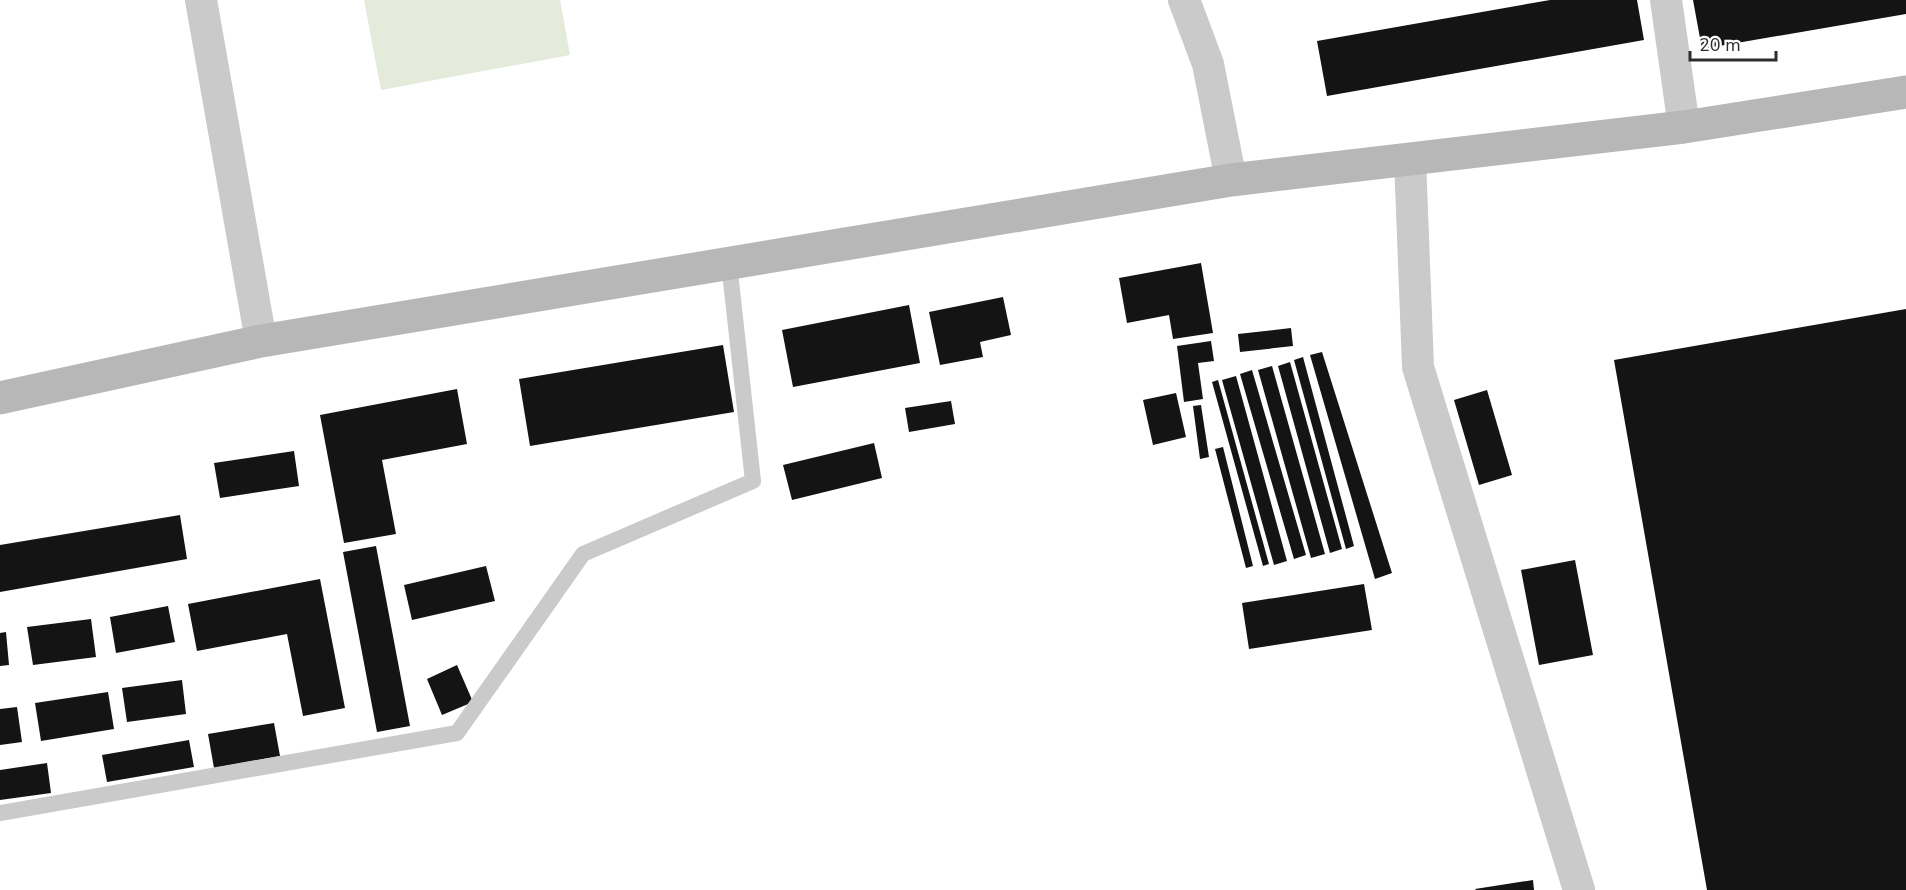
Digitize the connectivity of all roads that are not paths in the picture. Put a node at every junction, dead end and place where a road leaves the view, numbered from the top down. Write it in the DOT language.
graph roads {
  1 [pos="201,0"];
  2 [pos="1184,0"];
  3 [pos="1666,0"];
  4 [pos="1906,92"];
  5 [pos="1684,127"];
  6 [pos="1410,159"];
  7 [pos="1231,180"];
  8 [pos="729,263"];
  9 [pos="261,341"];
  10 [pos="0,398"];
  11 [pos="0,813"];
  12 [pos="1579,890"];
  1 -- 9 [label="street"];
  2 -- 7 [label="street"];
  3 -- 5 [label="street"];
  4 -- 5 [label="main road"];
  5 -- 6 [label="main road"];
  6 -- 7 [label="main road"];
  6 -- 12 [label="street"];
  7 -- 8 [label="main road"];
  8 -- 9 [label="main road"];
  8 -- 11 [label="lane"];
  9 -- 10 [label="main road"];
}
